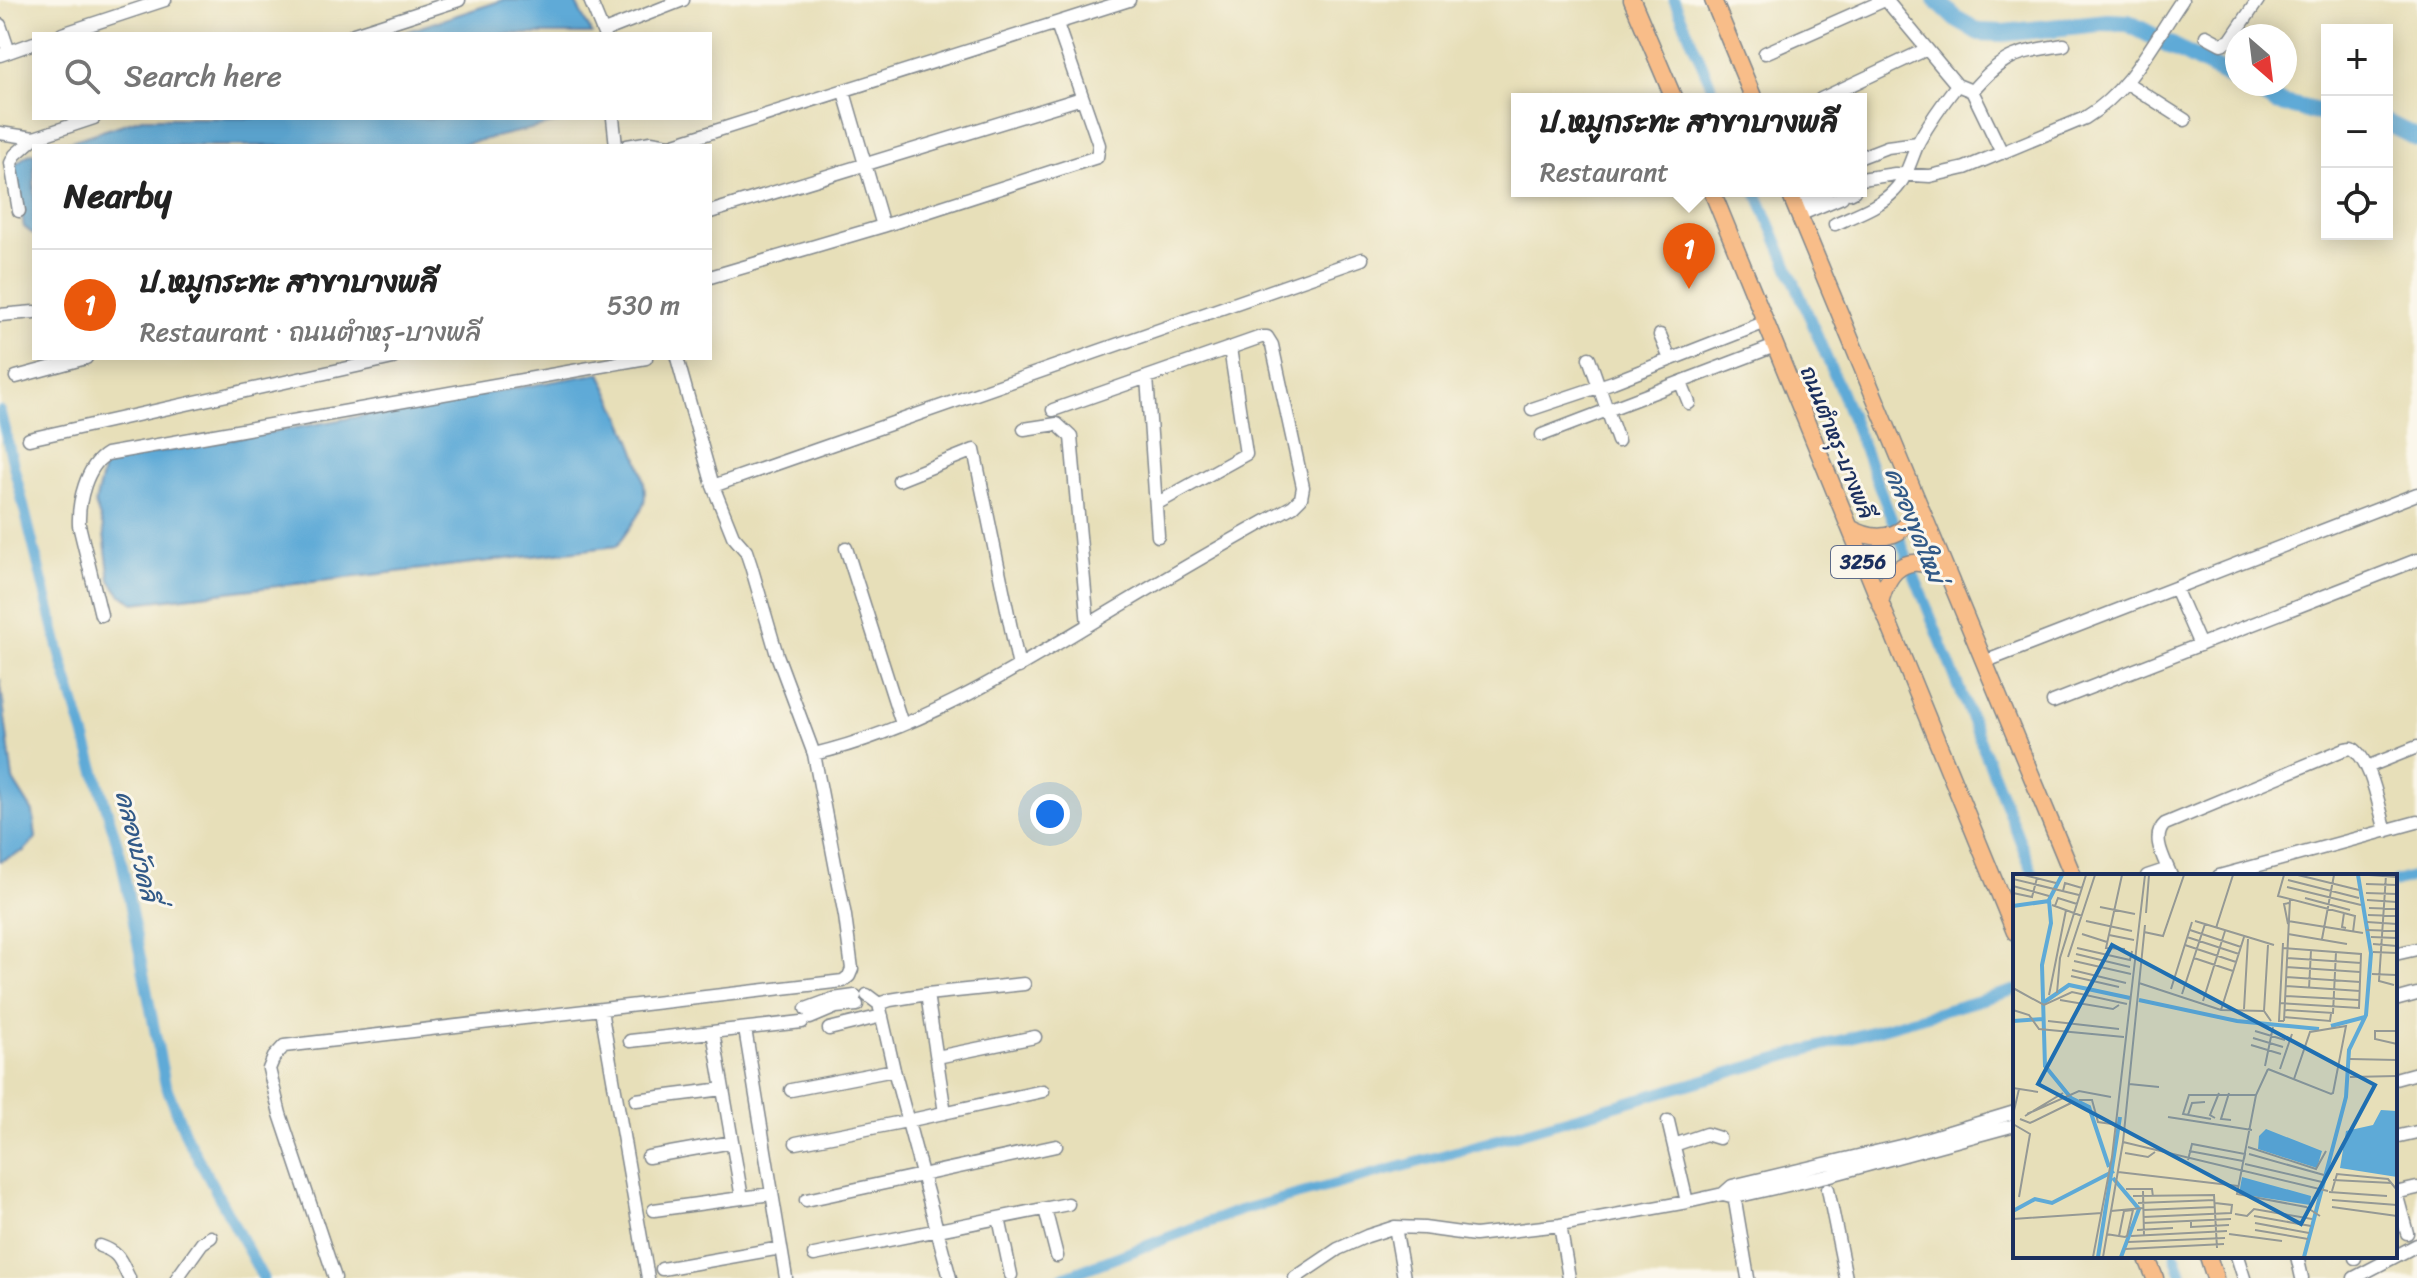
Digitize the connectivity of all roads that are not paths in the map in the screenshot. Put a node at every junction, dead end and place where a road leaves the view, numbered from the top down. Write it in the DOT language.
graph roads {
  1 [pos="165,0"];
  2 [pos="459,0"];
  3 [pos="590,0"];
  4 [pos="683,0"];
  5 [pos="1129,0"];
  6 [pos="1632,0"];
  7 [pos="1713,0"];
  8 [pos="1885,0"];
  9 [pos="2182,0"];
  10 [pos="2258,0"];
  11 [pos="1057,24"];
  12 [pos="0,25"];
  13 [pos="68,32"];
  14 [pos="360,32"];
  15 [pos="604,32"];
  16 [pos="2206,36"];
  17 [pos="32,44"];
  18 [pos="2064,45"];
  19 [pos="1927,49"];
  20 [pos="4,53"];
  21 [pos="1765,53"];
  22 [pos="2127,83"];
  23 [pos="1957,85"];
  24 [pos="1972,91"];
  25 [pos="844,92"];
  26 [pos="1671,93"];
  27 [pos="1752,93"];
  28 [pos="1834,93"];
  29 [pos="1082,98"];
  30 [pos="88,120"];
  31 [pos="613,120"];
  32 [pos="2185,120"];
  33 [pos="0,133"];
  34 [pos="34,138"];
  35 [pos="1918,143"];
  36 [pos="616,144"];
  37 [pos="638,144"];
  38 [pos="660,144"];
  39 [pos="675,144"];
  40 [pos="2002,153"];
  41 [pos="1867,155"];
  42 [pos="865,164"];
  43 [pos="1906,174"];
  44 [pos="1867,178"];
  45 [pos="1714,197"];
  46 [pos="1828,197"];
  47 [pos="1794,204"];
  48 [pos="19,211"];
  49 [pos="712,211"];
  50 [pos="1835,224"];
  51 [pos="883,226"];
  52 [pos="1362,259"];
  53 [pos="712,276"];
  54 [pos="32,312"];
  55 [pos="0,316"];
  56 [pos="1766,322"];
  57 [pos="1660,335"];
  58 [pos="1775,346"];
  59 [pos="1230,348"];
  60 [pos="1589,358"];
  61 [pos="1670,359"];
  62 [pos="79,360"];
  63 [pos="384,360"];
  64 [pos="635,360"];
  65 [pos="678,360"];
  66 [pos="16,377"];
  67 [pos="1147,377"];
  68 [pos="1681,383"];
  69 [pos="1599,387"];
  70 [pos="1689,403"];
  71 [pos="1532,409"];
  72 [pos="1053,410"];
  73 [pos="1607,411"];
  74 [pos="1024,429"];
  75 [pos="1542,435"];
  76 [pos="29,439"];
  77 [pos="1618,441"];
  78 [pos="899,480"];
  79 [pos="713,486"];
  80 [pos="2417,494"];
  81 [pos="1916,497"];
  82 [pos="1156,504"];
  83 [pos="1850,528"];
  84 [pos="1158,536"];
  85 [pos="846,548"];
  86 [pos="2417,560"];
  87 [pos="1948,575"];
  88 [pos="2175,588"];
  89 [pos="1880,603"];
  90 [pos="101,615"];
  91 [pos="1088,625"];
  92 [pos="2200,645"];
  93 [pos="1984,662"];
  94 [pos="1019,667"];
  95 [pos="2053,702"];
  96 [pos="902,724"];
  97 [pos="2417,747"];
  98 [pos="814,754"];
  99 [pos="2367,767"];
  100 [pos="2417,822"];
  101 [pos="2386,831"];
  102 [pos="2170,873"];
  103 [pos="2072,874"];
  104 [pos="2226,874"];
  105 [pos="2013,927"];
  106 [pos="2417,949"];
  107 [pos="2397,954"];
  108 [pos="827,983"];
  109 [pos="1024,984"];
  110 [pos="927,994"];
  111 [pos="2417,994"];
  112 [pos="2397,999"];
  113 [pos="834,1003"];
  114 [pos="868,1003"];
  115 [pos="601,1010"];
  116 [pos="745,1029"];
  117 [pos="829,1029"];
  118 [pos="713,1032"];
  119 [pos="1035,1037"];
  120 [pos="630,1041"];
  121 [pos="937,1057"];
  122 [pos="894,1070"];
  123 [pos="2417,1073"];
  124 [pos="2397,1078"];
  125 [pos="723,1089"];
  126 [pos="791,1090"];
  127 [pos="1043,1091"];
  128 [pos="636,1100"];
  129 [pos="945,1113"];
  130 [pos="2013,1113"];
  131 [pos="907,1121"];
  132 [pos="1668,1121"];
  133 [pos="2013,1126"];
  134 [pos="2417,1132"];
  135 [pos="2397,1137"];
  136 [pos="1719,1138"];
  137 [pos="732,1142"];
  138 [pos="796,1143"];
  139 [pos="1674,1145"];
  140 [pos="1056,1146"];
  141 [pos="648,1157"];
  142 [pos="921,1174"];
  143 [pos="2417,1188"];
  144 [pos="1828,1189"];
  145 [pos="1730,1192"];
  146 [pos="2397,1193"];
  147 [pos="771,1194"];
  148 [pos="2397,1197"];
  149 [pos="742,1198"];
  150 [pos="806,1200"];
  151 [pos="1687,1202"];
  152 [pos="1068,1204"];
  153 [pos="1045,1209"];
  154 [pos="654,1210"];
  155 [pos="999,1218"];
  156 [pos="1560,1225"];
  157 [pos="1395,1227"];
  158 [pos="936,1230"];
  159 [pos="2407,1233"];
  160 [pos="211,1237"];
  161 [pos="2417,1245"];
  162 [pos="100,1246"];
  163 [pos="781,1248"];
  164 [pos="814,1255"];
  165 [pos="2397,1255"];
  166 [pos="1057,1256"];
  167 [pos="2147,1258"];
  168 [pos="2209,1258"];
  169 [pos="2238,1258"];
  170 [pos="2297,1258"];
  171 [pos="2392,1258"];
  172 [pos="662,1269"];
  173 [pos="1011,1275"];
  174 [pos="129,1278"];
  175 [pos="177,1278"];
  176 [pos="335,1278"];
  177 [pos="648,1278"];
  178 [pos="786,1278"];
  179 [pos="950,1278"];
  180 [pos="1295,1278"];
  181 [pos="1404,1278"];
  182 [pos="1569,1278"];
  183 [pos="1748,1278"];
  184 [pos="1846,1278"];
  185 [pos="2155,1278"];
  186 [pos="2215,1278"];
  187 [pos="2244,1278"];
  188 [pos="2302,1278"];
  189 [pos="2354,1278"];
  1 -- 13 [label="street"];
  2 -- 14 [label="street"];
  3 -- 15 [label="street"];
  4 -- 15 [label="street"];
  5 -- 11 [label="street"];
  6 -- 26 [label="main road"];
  7 -- 27 [label="main road"];
  8 -- 19 [label="street"];
  8 -- 21 [label="street"];
  9 -- 22 [label="street"];
  10 -- 16 [label="street"];
  11 -- 25 [label="street"];
  11 -- 29 [label="street"];
  12 -- 20 [label="street"];
  17 -- 20 [label="street"];
  18 -- 24 [label="street"];
  19 -- 23 [label="street"];
  19 -- 28 [label="street"];
  22 -- 32 [label="street"];
  22 -- 40 [label="street"];
  23 -- 24 [label="street"];
  23 -- 35 [label="street"];
  24 -- 40 [label="street"];
  25 -- 39 [label="street"];
  25 -- 42 [label="street"];
  29 -- 42 [label="street"];
  29 -- 51 [label="street"];
  30 -- 34 [label="street"];
  31 -- 36 [label="street"];
  33 -- 34 [label="street"];
  34 -- 48 [label="street"];
  35 -- 41 [label="street"];
  35 -- 43 [label="street"];
  37 -- 38 [label="street"];
  40 -- 43 [label="street"];
  42 -- 49 [label="street"];
  42 -- 51 [label="street"];
  43 -- 44 [label="street"];
  43 -- 50 [label="street"];
  45 -- 56 [label="main road, ถนนตำหรุ-บางพลี / 3256"];
  46 -- 47 [label="street"];
  47 -- 81 [label="main road"];
  51 -- 53 [label="street"];
  52 -- 79 [label="street"];
  54 -- 55 [label="street"];
  56 -- 58 [label="main road, ถนนตำหรุ-บางพลี / 3256"];
  56 -- 61 [label="street"];
  57 -- 61 [label="street"];
  58 -- 68 [label="street"];
  58 -- 83 [label="main road, ถนนตำหรุ-บางพลี / 3256"];
  59 -- 67 [label="street"];
  59 -- 82 [label="street"];
  59 -- 91 [label="street"];
  60 -- 69 [label="street"];
  61 -- 69 [label="street"];
  62 -- 66 [label="street"];
  63 -- 76 [label="street"];
  64 -- 90 [label="street"];
  65 -- 79 [label="street"];
  67 -- 72 [label="street"];
  67 -- 82 [label="street"];
  68 -- 70 [label="street"];
  68 -- 73 [label="street"];
  69 -- 71 [label="street"];
  69 -- 73 [label="street"];
  73 -- 75 [label="street"];
  73 -- 77 [label="street"];
  74 -- 91 [label="street"];
  78 -- 94 [label="street"];
  79 -- 98 [label="street"];
  80 -- 88 [label="street"];
  81 -- 83 [label="main road"];
  81 -- 87 [label="main road"];
  82 -- 84 [label="street"];
  83 -- 89 [label="main road, ถนนตำหรุ-บางพลี / 3256"];
  85 -- 96 [label="street"];
  86 -- 92 [label="street"];
  87 -- 89 [label="main road"];
  87 -- 93 [label="main road"];
  88 -- 92 [label="street"];
  88 -- 93 [label="street"];
  89 -- 105 [label="main road, ถนนตำหรุ-บางพลี / 3256"];
  91 -- 94 [label="street"];
  92 -- 95 [label="street"];
  93 -- 103 [label="main road"];
  94 -- 96 [label="street"];
  96 -- 98 [label="street"];
  97 -- 99 [label="street"];
  98 -- 108 [label="street"];
  99 -- 101 [label="street"];
  99 -- 102 [label="street"];
  100 -- 101 [label="street"];
  101 -- 104 [label="street"];
  106 -- 107 [label="street"];
  108 -- 113 [label="street"];
  108 -- 115 [label="street"];
  109 -- 110 [label="street"];
  110 -- 114 [label="street"];
  110 -- 121 [label="street"];
  111 -- 112 [label="street"];
  113 -- 114 [label="street"];
  113 -- 116 [label="street"];
  114 -- 117 [label="street"];
  114 -- 122 [label="street"];
  115 -- 176 [label="street"];
  115 -- 177 [label="street"];
  116 -- 118 [label="street"];
  116 -- 147 [label="street"];
  118 -- 120 [label="street"];
  118 -- 125 [label="street"];
  119 -- 121 [label="street"];
  121 -- 129 [label="street"];
  122 -- 126 [label="street"];
  122 -- 131 [label="street"];
  123 -- 124 [label="street"];
  125 -- 128 [label="street"];
  125 -- 137 [label="street"];
  127 -- 129 [label="street"];
  129 -- 131 [label="street"];
  130 -- 145 [label="street"];
  131 -- 138 [label="street"];
  131 -- 142 [label="street"];
  132 -- 139 [label="street"];
  133 -- 145 [label="street"];
  134 -- 135 [label="street"];
  136 -- 139 [label="street"];
  137 -- 141 [label="street"];
  137 -- 149 [label="street"];
  139 -- 151 [label="street"];
  140 -- 142 [label="street"];
  142 -- 150 [label="street"];
  142 -- 158 [label="street"];
  143 -- 146 [label="street"];
  144 -- 184 [label="street"];
  145 -- 151 [label="street"];
  145 -- 183 [label="street"];
  147 -- 149 [label="street"];
  147 -- 163 [label="street"];
  148 -- 159 [label="street"];
  149 -- 154 [label="street"];
  151 -- 156 [label="street"];
  152 -- 153 [label="street"];
  153 -- 155 [label="street"];
  153 -- 166 [label="street"];
  155 -- 158 [label="street"];
  155 -- 173 [label="street"];
  156 -- 157 [label="street"];
  156 -- 182 [label="street"];
  157 -- 180 [label="street"];
  157 -- 181 [label="street"];
  158 -- 164 [label="street"];
  158 -- 179 [label="street"];
  160 -- 175 [label="street"];
  161 -- 165 [label="street"];
  162 -- 174 [label="street"];
  163 -- 172 [label="street"];
  163 -- 178 [label="street"];
  167 -- 185 [label="main road"];
  168 -- 186 [label="main road"];
  169 -- 187 [label="street"];
  170 -- 188 [label="street"];
  171 -- 189 [label="street"];
}
